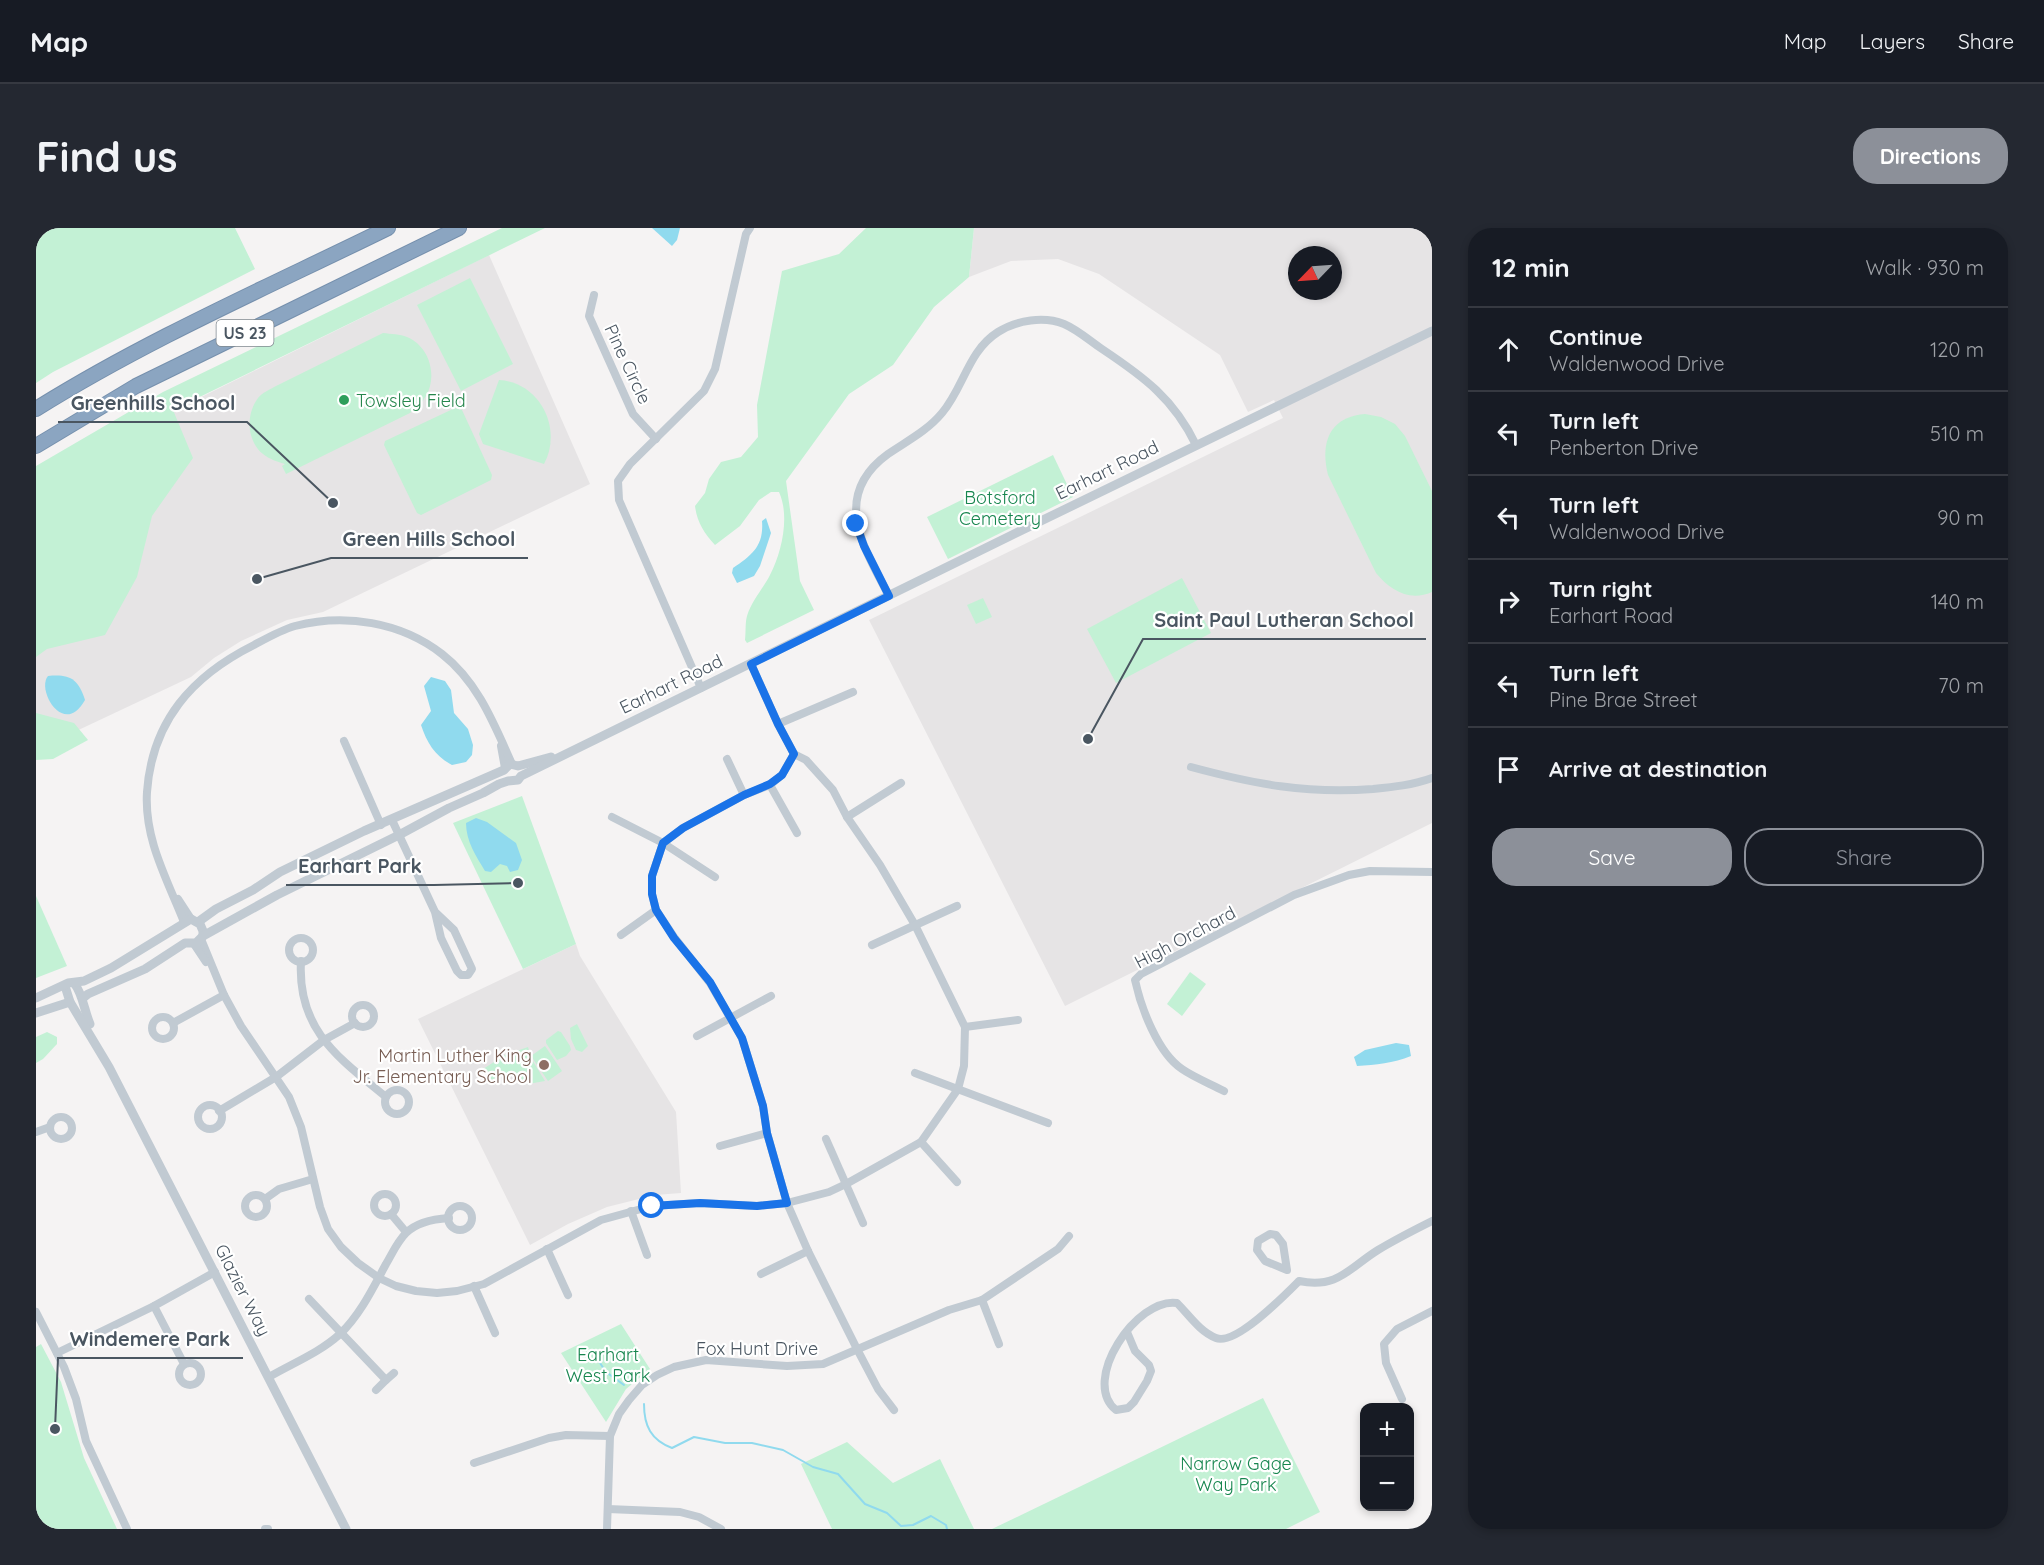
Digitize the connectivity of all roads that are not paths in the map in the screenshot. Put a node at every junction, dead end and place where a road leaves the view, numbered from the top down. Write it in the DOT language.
graph roads {
  1 [pos="388,228"];
  2 [pos="459,228"];
  3 [pos="750,228"];
  4 [pos="594,295"];
  5 [pos="1432,331"];
  6 [pos="36,409"];
  7 [pos="656,439"];
  8 [pos="1196,445"];
  9 [pos="36,446"];
  10 [pos="889,596"];
  11 [pos="751,664"];
  12 [pos="701,688"];
  13 [pos="853,692"];
  14 [pos="778,724"];
  15 [pos="344,741"];
  16 [pos="572,751"];
  17 [pos="794,754"];
  18 [pos="727,759"];
  19 [pos="510,767"];
  20 [pos="1191,767"];
  21 [pos="521,776"];
  22 [pos="1432,778"];
  23 [pos="508,781"];
  24 [pos="901,783"];
  25 [pos="770,784"];
  26 [pos="744,795"];
  27 [pos="612,817"];
  28 [pos="847,817"];
  29 [pos="392,820"];
  30 [pos="381,825"];
  31 [pos="797,833"];
  32 [pos="399,835"];
  33 [pos="663,843"];
  34 [pos="1432,873"];
  35 [pos="715,877"];
  36 [pos="957,906"];
  37 [pos="656,910"];
  38 [pos="435,912"];
  39 [pos="188,922"];
  40 [pos="915,925"];
  41 [pos="621,935"];
  42 [pos="196,940"];
  43 [pos="872,945"];
  44 [pos="301,962"];
  45 [pos="69,984"];
  46 [pos="225,995"];
  47 [pos="771,996"];
  48 [pos="36,998"];
  49 [pos="77,1002"];
  50 [pos="36,1013"];
  51 [pos="731,1017"];
  52 [pos="1018,1020"];
  53 [pos="173,1023"];
  54 [pos="355,1023"];
  55 [pos="965,1027"];
  56 [pos="697,1036"];
  57 [pos="324,1040"];
  58 [pos="915,1073"];
  59 [pos="276,1077"];
  60 [pos="958,1089"];
  61 [pos="1224,1091"];
  62 [pos="386,1097"];
  63 [pos="219,1111"];
  64 [pos="1048,1124"];
  65 [pos="50,1127"];
  66 [pos="36,1132"];
  67 [pos="767,1133"];
  68 [pos="826,1139"];
  69 [pos="921,1142"];
  70 [pos="720,1146"];
  71 [pos="313,1179"];
  72 [pos="957,1182"];
  73 [pos="846,1184"];
  74 [pos="265,1199"];
  75 [pos="787,1203"];
  76 [pos="631,1211"];
  77 [pos="391,1214"];
  78 [pos="449,1218"];
  79 [pos="1432,1221"];
  80 [pos="863,1223"];
  81 [pos="406,1232"];
  82 [pos="1069,1236"];
  83 [pos="547,1249"];
  84 [pos="808,1251"];
  85 [pos="647,1255"];
  86 [pos="1287,1270"];
  87 [pos="215,1272"];
  88 [pos="761,1274"];
  89 [pos="379,1278"];
  90 [pos="1299,1281"];
  91 [pos="474,1286"];
  92 [pos="568,1295"];
  93 [pos="309,1299"];
  94 [pos="982,1300"];
  95 [pos="154,1306"];
  96 [pos="1432,1311"];
  97 [pos="36,1312"];
  98 [pos="1127,1332"];
  99 [pos="341,1333"];
  100 [pos="495,1333"];
  101 [pos="999,1344"];
  102 [pos="857,1349"];
  103 [pos="57,1353"];
  104 [pos="184,1364"];
  105 [pos="394,1373"];
  106 [pos="269,1377"];
  107 [pos="386,1380"];
  108 [pos="376,1390"];
  109 [pos="1402,1400"];
  110 [pos="894,1410"];
  111 [pos="610,1436"];
  112 [pos="474,1463"];
  113 [pos="608,1509"];
  114 [pos="127,1529"];
  115 [pos="346,1529"];
  116 [pos="607,1529"];
  117 [pos="722,1529"];
  1 -- 6 [label="highway, US 23"];
  2 -- 9 [label="highway, US 23"];
  3 -- 7 [label="street"];
  4 -- 7 [label="street, Pine Circle"];
  5 -- 8 [label="street, Earhart Road"];
  7 -- 12 [label="street"];
  8 -- 10 [label="street, Earhart Road"];
  8 -- 10 [label="street"];
  10 -- 11 [label="street, Earhart Road"];
  11 -- 12 [label="street, Earhart Road"];
  11 -- 14 [label="street"];
  12 -- 16 [label="street, Earhart Road"];
  13 -- 14 [label="street"];
  14 -- 17 [label="street"];
  15 -- 30 [label="street"];
  16 -- 19 [label="street, Earhart Road"];
  16 -- 21 [label="street, Earhart Road"];
  17 -- 25 [label="street"];
  17 -- 28 [label="street"];
  18 -- 26 [label="street"];
  19 -- 21 [label="street"];
  19 -- 23 [label="street"];
  19 -- 29 [label="street, Earhart Road"];
  19 -- 39 [label="street"];
  20 -- 22 [label="street"];
  21 -- 23 [label="street, Earhart Road"];
  23 -- 32 [label="street, Earhart Road"];
  24 -- 28 [label="street"];
  25 -- 26 [label="street"];
  25 -- 31 [label="street"];
  26 -- 33 [label="street"];
  27 -- 33 [label="street"];
  28 -- 40 [label="street"];
  29 -- 30 [label="street, Earhart Road"];
  29 -- 32 [label="street"];
  30 -- 39 [label="street, Earhart Road"];
  32 -- 38 [label="street"];
  32 -- 42 [label="street, Earhart Road"];
  33 -- 35 [label="street"];
  33 -- 37 [label="street"];
  34 -- 61 [label="street, High Orchard"];
  36 -- 40 [label="street"];
  37 -- 41 [label="street"];
  37 -- 51 [label="street"];
  38 -- 38 [label="street"];
  39 -- 42 [label="street"];
  39 -- 42 [label="street"];
  39 -- 45 [label="street, Earhart Road"];
  40 -- 43 [label="street"];
  40 -- 55 [label="street"];
  42 -- 46 [label="street"];
  42 -- 49 [label="street, Earhart Road"];
  44 -- 57 [label="street"];
  45 -- 48 [label="street, Earhart Road"];
  45 -- 49 [label="street"];
  46 -- 53 [label="street"];
  46 -- 59 [label="street"];
  47 -- 51 [label="street"];
  49 -- 50 [label="street, Earhart Road"];
  49 -- 87 [label="street, Glazier Way"];
  51 -- 56 [label="street"];
  51 -- 67 [label="street"];
  52 -- 55 [label="street"];
  54 -- 57 [label="street"];
  55 -- 60 [label="street"];
  57 -- 59 [label="street"];
  57 -- 62 [label="street"];
  58 -- 60 [label="street"];
  59 -- 63 [label="street"];
  59 -- 71 [label="street"];
  60 -- 64 [label="street"];
  60 -- 69 [label="street"];
  65 -- 66 [label="street"];
  67 -- 70 [label="street"];
  67 -- 75 [label="street"];
  68 -- 73 [label="street"];
  69 -- 72 [label="street"];
  69 -- 73 [label="street"];
  71 -- 74 [label="street"];
  71 -- 89 [label="street"];
  73 -- 75 [label="street"];
  73 -- 80 [label="street"];
  75 -- 76 [label="street"];
  75 -- 84 [label="street"];
  76 -- 83 [label="street"];
  76 -- 85 [label="street"];
  77 -- 81 [label="street"];
  78 -- 81 [label="street"];
  79 -- 90 [label="street"];
  81 -- 89 [label="street"];
  82 -- 94 [label="street, Fox Hunt Drive"];
  83 -- 91 [label="street"];
  83 -- 92 [label="street"];
  84 -- 88 [label="street"];
  84 -- 102 [label="street"];
  86 -- 86 [label="street"];
  86 -- 90 [label="street"];
  87 -- 95 [label="street"];
  87 -- 106 [label="street, Glazier Way"];
  89 -- 91 [label="street"];
  89 -- 99 [label="street"];
  90 -- 98 [label="street"];
  91 -- 100 [label="street"];
  93 -- 99 [label="street"];
  94 -- 101 [label="street"];
  94 -- 102 [label="street, Fox Hunt Drive"];
  95 -- 103 [label="street"];
  95 -- 104 [label="street"];
  96 -- 109 [label="street"];
  97 -- 103 [label="street"];
  98 -- 98 [label="street"];
  99 -- 106 [label="street"];
  99 -- 107 [label="street"];
  102 -- 110 [label="street"];
  102 -- 111 [label="street, Fox Hunt Drive"];
  103 -- 114 [label="street"];
  105 -- 107 [label="street"];
  106 -- 115 [label="street, Glazier Way"];
  107 -- 108 [label="street"];
  111 -- 112 [label="street"];
  111 -- 113 [label="street, Fox Hunt Drive"];
  113 -- 116 [label="street, Fox Hunt Drive"];
  113 -- 117 [label="street"];
}
